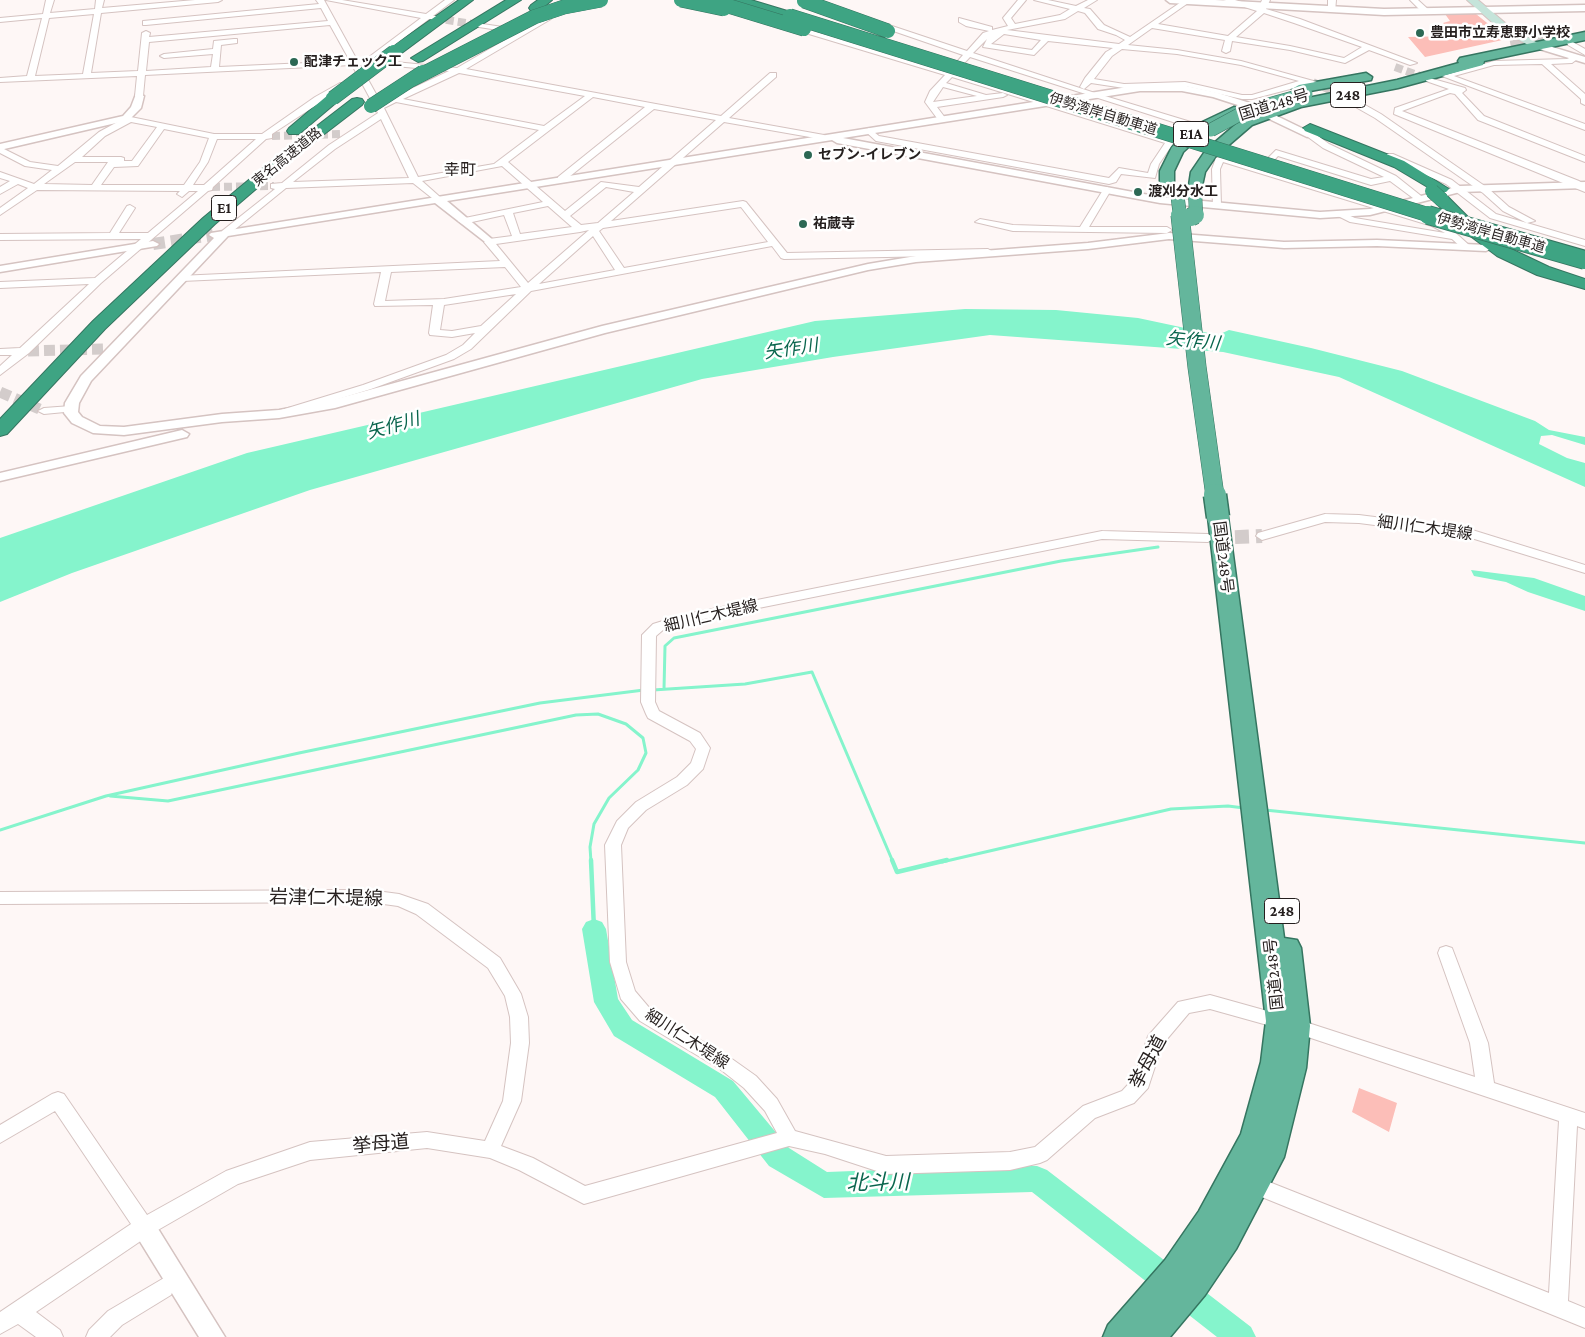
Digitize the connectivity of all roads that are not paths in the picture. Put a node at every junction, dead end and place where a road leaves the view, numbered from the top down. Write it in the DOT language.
graph roads {
  1 [pos="50,0"];
  2 [pos="100,0"];
  3 [pos="218,0"];
  4 [pos="450,0"];
  5 [pos="467,0"];
  6 [pos="477,0"];
  7 [pos="502,0"];
  8 [pos="514,0"];
  9 [pos="546,0"];
  10 [pos="568,0"];
  11 [pos="610,0"];
  12 [pos="681,0"];
  13 [pos="686,0"];
  14 [pos="709,0"];
  15 [pos="758,0"];
  16 [pos="1022,0"];
  17 [pos="1038,0"];
  18 [pos="1093,0"];
  19 [pos="1170,0"];
  20 [pos="1414,0"];
  21 [pos="1472,0"];
  22 [pos="1187,1"];
  23 [pos="1221,1"];
  24 [pos="325,2"];
  25 [pos="597,2"];
  26 [pos="149,3"];
  27 [pos="732,4"];
  28 [pos="1332,5"];
  29 [pos="1263,7"];
  30 [pos="795,8"];
  31 [pos="1077,8"];
  32 [pos="1585,8"];
  33 [pos="1483,10"];
  34 [pos="98,11"];
  35 [pos="1426,11"];
  36 [pos="46,16"];
  37 [pos="431,17"];
  38 [pos="0,20"];
  39 [pos="962,20"];
  40 [pos="333,22"];
  41 [pos="146,23"];
  42 [pos="479,25"];
  43 [pos="1149,25"];
  44 [pos="1013,27"];
  45 [pos="989,29"];
  46 [pos="338,32"];
  47 [pos="521,32"];
  48 [pos="310,34"];
  49 [pos="1585,34"];
  50 [pos="827,38"];
  51 [pos="1128,39"];
  52 [pos="1229,39"];
  53 [pos="1568,39"];
  54 [pos="145,40"];
  55 [pos="245,40"];
  56 [pos="1046,40"];
  57 [pos="1585,40"];
  58 [pos="1119,46"];
  59 [pos="1511,47"];
  60 [pos="1541,47"];
  61 [pos="1365,49"];
  62 [pos="217,51"];
  63 [pos="1226,51"];
  64 [pos="406,53"];
  65 [pos="1585,53"];
  66 [pos="968,55"];
  67 [pos="164,56"];
  68 [pos="1580,59"];
  69 [pos="355,62"];
  70 [pos="368,62"];
  71 [pos="1488,62"];
  72 [pos="1544,62"];
  73 [pos="1385,68"];
  74 [pos="214,70"];
  75 [pos="458,70"];
  76 [pos="1423,71"];
  77 [pos="360,72"];
  78 [pos="141,73"];
  79 [pos="950,74"];
  80 [pos="773,75"];
  81 [pos="87,76"];
  82 [pos="31,78"];
  83 [pos="0,80"];
  84 [pos="411,80"];
  85 [pos="1088,80"];
  86 [pos="1348,80"];
  87 [pos="942,84"];
  88 [pos="1310,88"];
  89 [pos="1575,89"];
  90 [pos="1585,89"];
  91 [pos="1459,91"];
  92 [pos="1490,92"];
  93 [pos="591,95"];
  94 [pos="1003,95"];
  95 [pos="1092,95"];
  96 [pos="138,96"];
  97 [pos="986,96"];
  98 [pos="1481,97"];
  99 [pos="1076,98"];
  100 [pos="1348,99"];
  101 [pos="396,100"];
  102 [pos="1585,103"];
  103 [pos="362,104"];
  104 [pos="1047,104"];
  105 [pos="930,105"];
  106 [pos="1247,105"];
  107 [pos="652,106"];
  108 [pos="1267,114"];
  109 [pos="128,118"];
  110 [pos="724,119"];
  111 [pos="942,119"];
  112 [pos="162,126"];
  113 [pos="1585,127"];
  114 [pos="546,129"];
  115 [pos="1211,130"];
  116 [pos="869,131"];
  117 [pos="1311,132"];
  118 [pos="1585,134"];
  119 [pos="268,136"];
  120 [pos="214,137"];
  121 [pos="824,138"];
  122 [pos="0,149"];
  123 [pos="1240,149"];
  124 [pos="74,159"];
  125 [pos="1585,159"];
  126 [pos="503,162"];
  127 [pos="673,162"];
  128 [pos="28,164"];
  129 [pos="122,164"];
  130 [pos="60,168"];
  131 [pos="1260,171"];
  132 [pos="1,175"];
  133 [pos="1392,178"];
  134 [pos="561,179"];
  135 [pos="414,180"];
  136 [pos="18,181"];
  137 [pos="529,185"];
  138 [pos="278,186"];
  139 [pos="34,187"];
  140 [pos="1584,187"];
  141 [pos="185,188"];
  142 [pos="209,188"];
  143 [pos="1479,188"];
  144 [pos="93,189"];
  145 [pos="641,190"];
  146 [pos="1107,190"];
  147 [pos="0,191"];
  148 [pos="1181,192"];
  149 [pos="1441,194"];
  150 [pos="437,199"];
  151 [pos="549,203"];
  152 [pos="1216,206"];
  153 [pos="130,208"];
  154 [pos="1381,209"];
  155 [pos="0,212"];
  156 [pos="508,212"];
  157 [pos="174,214"];
  158 [pos="1341,215"];
  159 [pos="564,216"];
  160 [pos="464,221"];
  161 [pos="980,222"];
  162 [pos="597,228"];
  163 [pos="580,229"];
  164 [pos="1082,230"];
  165 [pos="1175,232"];
  166 [pos="225,233"];
  167 [pos="1585,234"];
  168 [pos="213,235"];
  169 [pos="113,236"];
  170 [pos="1454,236"];
  171 [pos="0,237"];
  172 [pos="516,238"];
  173 [pos="151,240"];
  174 [pos="489,242"];
  175 [pos="775,242"];
  176 [pos="1585,243"];
  177 [pos="136,247"];
  178 [pos="1466,247"];
  179 [pos="1486,248"];
  180 [pos="1528,250"];
  181 [pos="1585,251"];
  182 [pos="988,252"];
  183 [pos="1585,255"];
  184 [pos="1585,260"];
  185 [pos="508,264"];
  186 [pos="387,268"];
  187 [pos="0,269"];
  188 [pos="621,271"];
  189 [pos="182,278"];
  190 [pos="1585,279"];
  191 [pos="98,280"];
  192 [pos="1585,284"];
  193 [pos="0,285"];
  194 [pos="527,288"];
  195 [pos="439,302"];
  196 [pos="479,329"];
  197 [pos="110,349"];
  198 [pos="25,351"];
  199 [pos="0,352"];
  200 [pos="0,372"];
  201 [pos="71,409"];
  202 [pos="44,411"];
  203 [pos="0,412"];
  204 [pos="280,414"];
  205 [pos="241,416"];
  206 [pos="0,430"];
  207 [pos="0,477"];
  208 [pos="1219,524"];
  209 [pos="1262,536"];
  210 [pos="1585,569"];
  211 [pos="0,898"];
  212 [pos="1446,953"];
  213 [pos="1288,1023"];
  214 [pos="1486,1088"];
  215 [pos="1576,1118"];
  216 [pos="0,1135"];
  217 [pos="789,1138"];
  218 [pos="490,1150"];
  219 [pos="1254,1185"];
  220 [pos="144,1227"];
  221 [pos="164,1288"];
  222 [pos="1175,1289"];
  223 [pos="1558,1306"];
  224 [pos="19,1312"];
  225 [pos="1585,1318"];
  226 [pos="0,1324"];
  227 [pos="53,1337"];
  228 [pos="96,1337"];
  229 [pos="213,1337"];
  230 [pos="1120,1337"];
  231 [pos="1148,1337"];
  1 -- 36 [label="street"];
  2 -- 34 [label="street"];
  3 -- 26 [label="street"];
  4 -- 37 [label="street"];
  5 -- 64 [label="highway"];
  6 -- 64 [label="highway"];
  7 -- 64 [label="highway, 東名高速道路 / E1"];
  8 -- 64 [label="highway, 東名高速道路 / E1"];
  9 -- 84 [label="highway, bridge"];
  10 -- 25 [label="street"];
  11 -- 25 [label="street"];
  12 -- 50 [label="highway, bridge"];
  13 -- 27 [label="street"];
  14 -- 50 [label="highway, bridge"];
  15 -- 30 [label="highway, 伊勢湾岸自動車道 / E1A"];
  16 -- 44 [label="street"];
  17 -- 31 [label="street"];
  18 -- 31 [label="street"];
  19 -- 22 [label="street"];
  20 -- 35 [label="street"];
  21 -- 33 [label="main road"];
  22 -- 23 [label="street"];
  22 -- 43 [label="street"];
  23 -- 29 [label="street"];
  23 -- 29 [label="street"];
  24 -- 37 [label="street"];
  24 -- 40 [label="street"];
  24 -- 41 [label="street"];
  25 -- 47 [label="street"];
  25 -- 84 [label="highway, bridge"];
  26 -- 34 [label="street"];
  26 -- 41 [label="street"];
  27 -- 30 [label="highway, 伊勢湾岸自動車道 / E1A"];
  27 -- 50 [label="street"];
  28 -- 29 [label="street"];
  28 -- 35 [label="street"];
  29 -- 52 [label="street"];
  29 -- 61 [label="street"];
  30 -- 99 [label="highway, 伊勢湾岸自動車道 / E1A, bridge"];
  30 -- 123 [label="highway, 伊勢湾岸自動車道 / E1A"];
  30 -- 123 [label="highway, bridge"];
  31 -- 44 [label="street"];
  31 -- 51 [label="street"];
  32 -- 33 [label="street"];
  33 -- 35 [label="street"];
  33 -- 60 [label="main road"];
  34 -- 36 [label="street"];
  34 -- 81 [label="street"];
  36 -- 38 [label="street"];
  36 -- 82 [label="street"];
  37 -- 70 [label="street"];
  39 -- 45 [label="street"];
  40 -- 46 [label="street"];
  40 -- 54 [label="street"];
  41 -- 54 [label="street"];
  42 -- 47 [label="street"];
  43 -- 51 [label="street"];
  43 -- 52 [label="street"];
  44 -- 66 [label="street"];
  46 -- 48 [label="street"];
  46 -- 69 [label="street"];
  47 -- 75 [label="street"];
  49 -- 53 [label="highway, 248"];
  49 -- 60 [label="highway, 国道248号 / 248"];
  50 -- 66 [label="street"];
  50 -- 79 [label="street"];
  50 -- 99 [label="highway, bridge"];
  51 -- 58 [label="street"];
  52 -- 61 [label="street"];
  52 -- 63 [label="street"];
  53 -- 57 [label="highway, 国道248号 / 248"];
  53 -- 60 [label="highway, 国道248号 / 248"];
  53 -- 65 [label="street"];
  54 -- 78 [label="street"];
  55 -- 62 [label="street"];
  56 -- 56 [label="street"];
  56 -- 58 [label="street"];
  58 -- 85 [label="street"];
  58 -- 88 [label="street"];
  59 -- 76 [label="highway, 248"];
  60 -- 68 [label="street"];
  60 -- 71 [label="highway, 国道248号 / 248"];
  60 -- 76 [label="highway, 国道248号 / 248"];
  61 -- 73 [label="street"];
  61 -- 76 [label="street"];
  62 -- 67 [label="street"];
  62 -- 74 [label="street"];
  64 -- 103 [label="highway, 東名高速道路 / E1"];
  64 -- 103 [label="highway, bridge"];
  66 -- 79 [label="street"];
  66 -- 99 [label="street"];
  68 -- 72 [label="street"];
  69 -- 70 [label="street"];
  69 -- 74 [label="street"];
  69 -- 77 [label="street"];
  70 -- 75 [label="street"];
  71 -- 72 [label="street"];
  71 -- 76 [label="highway, 248"];
  71 -- 92 [label="street"];
  72 -- 89 [label="street"];
  73 -- 76 [label="highway, 248"];
  73 -- 86 [label="highway, 248"];
  74 -- 78 [label="street"];
  75 -- 93 [label="street"];
  75 -- 101 [label="street"];
  76 -- 86 [label="highway, 248"];
  76 -- 88 [label="highway, 国道248号 / 248"];
  76 -- 91 [label="street"];
  76 -- 108 [label="highway, 248"];
  77 -- 103 [label="street"];
  77 -- 119 [label="street"];
  78 -- 81 [label="street"];
  78 -- 96 [label="street"];
  79 -- 87 [label="street"];
  79 -- 104 [label="street"];
  80 -- 110 [label="street"];
  81 -- 82 [label="street"];
  82 -- 83 [label="street"];
  84 -- 103 [label="highway, bridge"];
  85 -- 88 [label="street"];
  85 -- 99 [label="street"];
  86 -- 106 [label="highway, 248"];
  87 -- 97 [label="street"];
  87 -- 105 [label="street"];
  88 -- 115 [label="highway, 国道248号 / 248, bridge"];
  89 -- 90 [label="street"];
  89 -- 102 [label="street"];
  91 -- 98 [label="street"];
  91 -- 125 [label="street"];
  91 -- 140 [label="street"];
  92 -- 98 [label="street"];
  92 -- 113 [label="street"];
  93 -- 107 [label="street"];
  93 -- 114 [label="street"];
  94 -- 97 [label="street"];
  95 -- 99 [label="street"];
  95 -- 104 [label="street"];
  95 -- 106 [label="street"];
  95 -- 115 [label="street"];
  96 -- 109 [label="street"];
  97 -- 105 [label="street"];
  98 -- 118 [label="street"];
  99 -- 184 [label="highway, 伊勢湾岸自動車道 / E1A, bridge"];
  100 -- 143 [label="street"];
  101 -- 103 [label="street"];
  101 -- 114 [label="street"];
  103 -- 135 [label="street"];
  103 -- 138 [label="street"];
  103 -- 203 [label="highway, 東名高速道路 / E1"];
  103 -- 206 [label="highway"];
  104 -- 111 [label="street"];
  104 -- 116 [label="street"];
  105 -- 111 [label="street"];
  106 -- 108 [label="street"];
  106 -- 115 [label="highway, 248"];
  107 -- 110 [label="street"];
  107 -- 134 [label="street"];
  108 -- 117 [label="street"];
  108 -- 148 [label="highway, 248"];
  109 -- 112 [label="street"];
  109 -- 122 [label="street"];
  109 -- 124 [label="street"];
  110 -- 121 [label="street"];
  110 -- 127 [label="street"];
  111 -- 116 [label="street"];
  112 -- 120 [label="street"];
  112 -- 129 [label="street"];
  114 -- 126 [label="street"];
  115 -- 148 [label="highway, 国道248号 / 248"];
  115 -- 148 [label="highway, 248"];
  116 -- 121 [label="street"];
  117 -- 133 [label="street"];
  117 -- 149 [label="highway"];
  117 -- 149 [label="street"];
  119 -- 120 [label="street"];
  119 -- 142 [label="street"];
  120 -- 141 [label="street"];
  121 -- 127 [label="street"];
  121 -- 146 [label="street"];
  122 -- 128 [label="street"];
  123 -- 181 [label="highway, 伊勢湾岸自動車道 / E1A"];
  124 -- 129 [label="street"];
  124 -- 130 [label="street"];
  126 -- 135 [label="street"];
  126 -- 137 [label="street"];
  127 -- 134 [label="street"];
  127 -- 145 [label="street"];
  128 -- 130 [label="street"];
  128 -- 132 [label="street"];
  129 -- 144 [label="street"];
  130 -- 139 [label="street"];
  131 -- 133 [label="street"];
  131 -- 152 [label="street"];
  131 -- 154 [label="street"];
  132 -- 136 [label="street"];
  133 -- 149 [label="street"];
  134 -- 137 [label="street"];
  135 -- 138 [label="street"];
  135 -- 150 [label="street"];
  136 -- 139 [label="street"];
  136 -- 147 [label="street"];
  137 -- 150 [label="street"];
  137 -- 151 [label="street"];
  138 -- 166 [label="street"];
  139 -- 144 [label="street"];
  139 -- 155 [label="street"];
  140 -- 143 [label="street"];
  141 -- 142 [label="street"];
  141 -- 144 [label="street"];
  141 -- 157 [label="street"];
  142 -- 157 [label="street"];
  143 -- 149 [label="street"];
  143 -- 167 [label="street"];
  145 -- 159 [label="street"];
  145 -- 162 [label="street"];
  146 -- 152 [label="street"];
  146 -- 164 [label="street"];
  148 -- 165 [label="highway, 国道248号 / 248, bridge"];
  148 -- 208 [label="highway, 国道248号 / 248"];
  149 -- 154 [label="street"];
  149 -- 176 [label="street"];
  149 -- 190 [label="highway"];
  149 -- 192 [label="highway"];
  150 -- 160 [label="street"];
  150 -- 166 [label="street"];
  151 -- 156 [label="street"];
  151 -- 159 [label="street"];
  152 -- 158 [label="street"];
  153 -- 169 [label="street"];
  154 -- 158 [label="street"];
  154 -- 170 [label="street"];
  156 -- 160 [label="street"];
  156 -- 172 [label="street"];
  157 -- 173 [label="street"];
  158 -- 170 [label="street"];
  159 -- 163 [label="street"];
  160 -- 174 [label="street"];
  161 -- 164 [label="street"];
  162 -- 163 [label="street"];
  162 -- 175 [label="street"];
  162 -- 188 [label="street"];
  162 -- 194 [label="street"];
  163 -- 172 [label="street"];
  164 -- 165 [label="street"];
  165 -- 208 [label="highway, 国道248号 / 248, bridge"];
  166 -- 168 [label="street"];
  166 -- 189 [label="street"];
  169 -- 171 [label="street"];
  169 -- 173 [label="street"];
  170 -- 178 [label="street"];
  172 -- 174 [label="street"];
  173 -- 177 [label="street"];
  174 -- 185 [label="street"];
  175 -- 182 [label="street"];
  175 -- 188 [label="street"];
  177 -- 187 [label="street"];
  177 -- 191 [label="street"];
  178 -- 179 [label="street"];
  178 -- 182 [label="street"];
  180 -- 183 [label="street"];
  182 -- 204 [label="street"];
  185 -- 186 [label="street"];
  185 -- 194 [label="street"];
  186 -- 189 [label="street"];
  186 -- 195 [label="street"];
  188 -- 194 [label="street"];
  189 -- 197 [label="street"];
  191 -- 193 [label="street"];
  191 -- 198 [label="street"];
  194 -- 195 [label="street"];
  194 -- 204 [label="street"];
  195 -- 196 [label="street"];
  197 -- 201 [label="street"];
  198 -- 199 [label="street"];
  198 -- 200 [label="street"];
  201 -- 202 [label="street"];
  201 -- 205 [label="street"];
  204 -- 205 [label="street"];
  205 -- 207 [label="street"];
  208 -- 213 [label="highway, 国道248号 / 248"];
  208 -- 217 [label="street, 細川仁木堤線"];
  209 -- 210 [label="street, 細川仁木堤線"];
  211 -- 218 [label="street, 岩津仁木堤線"];
  212 -- 214 [label="street"];
  213 -- 214 [label="street, 挙母道"];
  213 -- 217 [label="street, 挙母道"];
  213 -- 219 [label="highway, 国道248号 / 248"];
  213 -- 222 [label="highway, 国道248号 / 248"];
  214 -- 215 [label="street, 挙母道"];
  215 -- 223 [label="street"];
  216 -- 220 [label="street"];
  217 -- 218 [label="street, 挙母道"];
  218 -- 220 [label="street, 挙母道"];
  219 -- 222 [label="highway, 国道248号 / 248"];
  219 -- 223 [label="street"];
  220 -- 224 [label="street, 挙母道"];
  220 -- 229 [label="street"];
  221 -- 228 [label="street"];
  222 -- 230 [label="highway, 国道248号 / 248"];
  222 -- 231 [label="highway, 国道248号 / 248"];
  223 -- 225 [label="street"];
  224 -- 226 [label="street, 挙母道"];
  224 -- 227 [label="street"];
}
